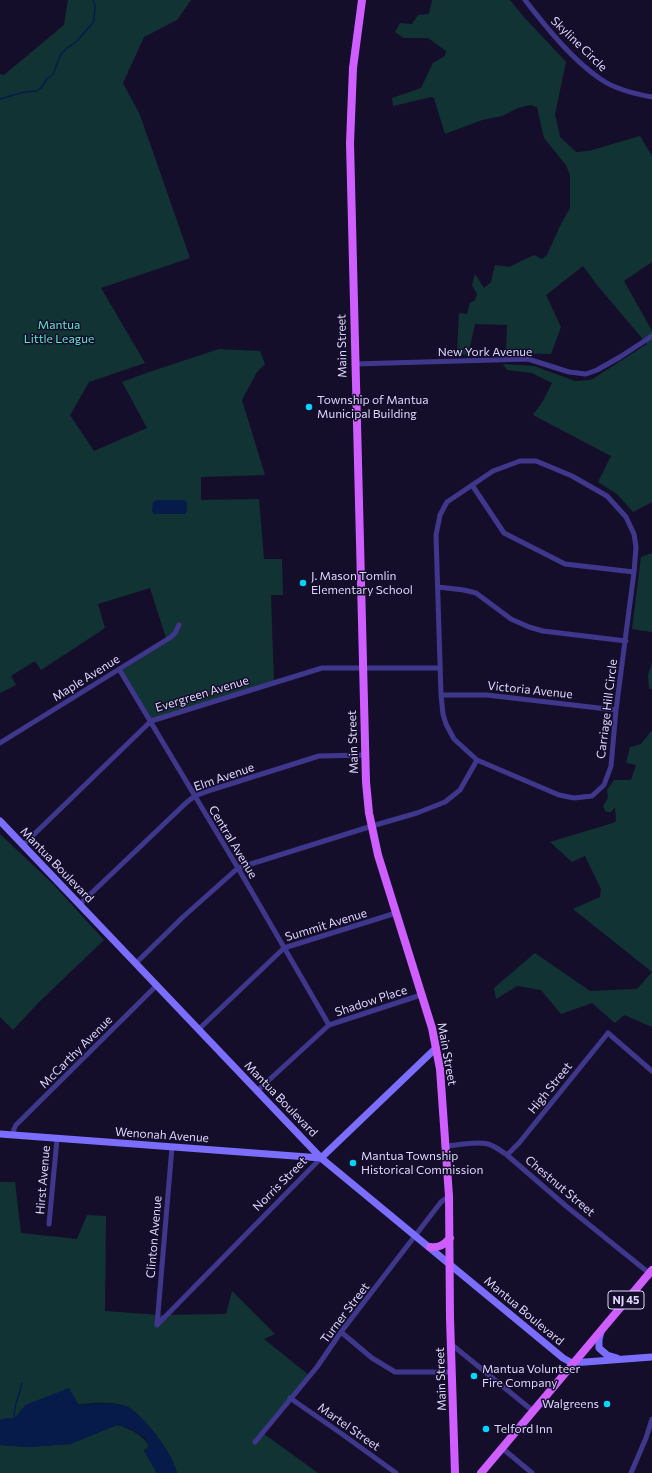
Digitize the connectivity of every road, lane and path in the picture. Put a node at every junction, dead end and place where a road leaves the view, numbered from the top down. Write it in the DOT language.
graph roads {
  1 [pos="362,0"];
  2 [pos="525,0"];
  3 [pos="652,97"];
  4 [pos="652,336"];
  5 [pos="354,364"];
  6 [pos="472,485"];
  7 [pos="634,572"];
  8 [pos="438,587"];
  9 [pos="179,625"];
  10 [pos="626,641"];
  11 [pos="363,667"];
  12 [pos="440,668"];
  13 [pos="119,670"];
  14 [pos="441,695"];
  15 [pos="616,710"];
  16 [pos="151,721"];
  17 [pos="0,743"];
  18 [pos="365,755"];
  19 [pos="477,760"];
  20 [pos="195,796"];
  21 [pos="0,821"];
  22 [pos="372,826"];
  23 [pos="23,845"];
  24 [pos="238,868"];
  25 [pos="80,904"];
  26 [pos="396,913"];
  27 [pos="284,948"];
  28 [pos="136,963"];
  29 [pos="157,985"];
  30 [pos="421,995"];
  31 [pos="329,1025"];
  32 [pos="199,1029"];
  33 [pos="436,1048"];
  34 [pos="652,1071"];
  35 [pos="257,1091"];
  36 [pos="0,1134"];
  37 [pos="13,1135"];
  38 [pos="57,1139"];
  39 [pos="446,1146"];
  40 [pos="172,1147"];
  41 [pos="508,1155"];
  42 [pos="322,1158"];
  43 [pos="449,1196"];
  44 [pos="49,1224"];
  45 [pos="415,1235"];
  46 [pos="450,1238"];
  47 [pos="430,1247"];
  48 [pos="451,1264"];
  49 [pos="651,1271"];
  50 [pos="160,1322"];
  51 [pos="603,1327"];
  52 [pos="341,1332"];
  53 [pos="451,1344"];
  54 [pos="652,1357"];
  55 [pos="620,1360"];
  56 [pos="572,1363"];
  57 [pos="452,1372"];
  58 [pos="290,1398"];
  59 [pos="532,1411"];
  60 [pos="652,1419"];
  61 [pos="255,1442"];
  62 [pos="502,1448"];
  63 [pos="396,1473"];
  64 [pos="455,1473"];
  65 [pos="481,1473"];
  66 [pos="532,1473"];
  67 [pos="631,1473"];
  1 -- 5 [label="main road, Main Street"];
  2 -- 3 [label="street, Skyline Circle"];
  4 -- 5 [label="street, New York Avenue"];
  5 -- 11 [label="main road, Main Street"];
  6 -- 7 [label="street"];
  6 -- 7 [label="street, Carriage Hill Circle"];
  6 -- 8 [label="street, Carriage Hill Circle"];
  7 -- 10 [label="street, Carriage Hill Circle"];
  8 -- 10 [label="street"];
  8 -- 12 [label="street, Carriage Hill Circle"];
  9 -- 13 [label="street, Maple Avenue"];
  10 -- 15 [label="street, Carriage Hill Circle"];
  11 -- 12 [label="street, Evergreen Avenue"];
  11 -- 16 [label="street, Evergreen Avenue"];
  11 -- 18 [label="main road, Main Street"];
  12 -- 14 [label="street, Carriage Hill Circle"];
  13 -- 16 [label="street, Central Avenue"];
  13 -- 17 [label="street, Maple Avenue"];
  14 -- 15 [label="street, Victoria Avenue"];
  14 -- 19 [label="street, Carriage Hill Circle"];
  15 -- 19 [label="street, Carriage Hill Circle"];
  16 -- 20 [label="street, Central Avenue"];
  16 -- 23 [label="street, Evergreen Avenue"];
  18 -- 20 [label="street, Elm Avenue"];
  18 -- 22 [label="main road, Main Street"];
  19 -- 22 [label="street"];
  20 -- 24 [label="street, Central Avenue"];
  20 -- 25 [label="street, Elm Avenue"];
  21 -- 23 [label="main road, Mantua Boulevard"];
  22 -- 24 [label="street"];
  22 -- 26 [label="main road, Main Street"];
  23 -- 25 [label="main road, Mantua Boulevard"];
  24 -- 27 [label="street, Central Avenue"];
  24 -- 28 [label="street"];
  25 -- 28 [label="main road, Mantua Boulevard"];
  26 -- 27 [label="street, Summit Avenue"];
  26 -- 30 [label="main road, Main Street"];
  27 -- 31 [label="street, Central Avenue"];
  27 -- 32 [label="street, Summit Avenue"];
  28 -- 29 [label="main road, Mantua Boulevard"];
  29 -- 32 [label="main road, Mantua Boulevard"];
  29 -- 37 [label="street, McCarthy Avenue"];
  30 -- 31 [label="street, Shadow Place"];
  30 -- 33 [label="main road, Main Street"];
  31 -- 35 [label="street, Shadow Place"];
  32 -- 35 [label="main road, Mantua Boulevard"];
  33 -- 39 [label="main road, Main Street"];
  33 -- 42 [label="main road, Norris Street"];
  34 -- 41 [label="street, High Street"];
  35 -- 42 [label="main road, Mantua Boulevard"];
  36 -- 37 [label="main road, Wenonah Avenue"];
  37 -- 38 [label="main road, Wenonah Avenue"];
  38 -- 40 [label="main road, Wenonah Avenue"];
  38 -- 44 [label="street, Hirst Avenue"];
  39 -- 41 [label="street, Chestnut Street"];
  39 -- 43 [label="main road, Main Street"];
  40 -- 42 [label="main road, Wenonah Avenue"];
  40 -- 50 [label="street, Clinton Avenue"];
  41 -- 49 [label="street, Chestnut Street"];
  42 -- 45 [label="main road, Mantua Boulevard"];
  42 -- 50 [label="street, Norris Street"];
  43 -- 45 [label="street, Turner Street"];
  43 -- 46 [label="main road, Main Street"];
  45 -- 47 [label="main road, Mantua Boulevard"];
  45 -- 52 [label="street, Turner Street"];
  46 -- 47 [label="main road"];
  46 -- 48 [label="main road, Main Street"];
  47 -- 48 [label="main road, Mantua Boulevard"];
  48 -- 53 [label="main road, Main Street"];
  48 -- 56 [label="main road, Mantua Boulevard"];
  49 -- 51 [label="main road, NJ 45"];
  51 -- 55 [label="main road"];
  51 -- 56 [label="main road, NJ 45"];
  52 -- 57 [label="street"];
  52 -- 58 [label="street, Turner Street"];
  53 -- 57 [label="main road, Main Street"];
  53 -- 59 [label="street"];
  54 -- 55 [label="main road"];
  55 -- 56 [label="main road"];
  56 -- 59 [label="main road, NJ 45"];
  57 -- 64 [label="main road, Main Street"];
  58 -- 61 [label="street, Turner Street"];
  58 -- 63 [label="street, Martel Street"];
  59 -- 62 [label="main road, NJ 45"];
  60 -- 67 [label="street"];
  62 -- 65 [label="main road, NJ 45"];
  62 -- 66 [label="street"];
}
